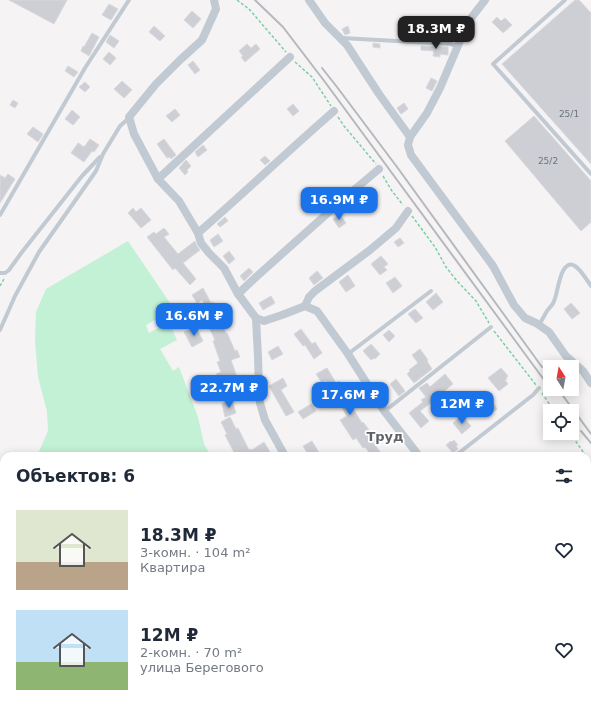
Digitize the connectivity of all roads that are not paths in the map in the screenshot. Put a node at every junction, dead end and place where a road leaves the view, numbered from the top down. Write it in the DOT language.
graph roads {
  1 [pos="129,0"];
  2 [pos="214,0"];
  3 [pos="310,0"];
  4 [pos="485,0"];
  5 [pos="565,0"];
  6 [pos="340,38"];
  7 [pos="457,46"];
  8 [pos="290,57"];
  9 [pos="334,111"];
  10 [pos="129,118"];
  11 [pos="410,137"];
  12 [pos="103,154"];
  13 [pos="379,169"];
  14 [pos="591,174"];
  15 [pos="158,179"];
  16 [pos="408,211"];
  17 [pos="0,215"];
  18 [pos="198,233"];
  19 [pos="0,273"];
  20 [pos="591,286"];
  21 [pos="431,291"];
  22 [pos="238,294"];
  23 [pos="305,306"];
  24 [pos="256,318"];
  25 [pos="539,325"];
  26 [pos="491,327"];
  27 [pos="0,330"];
  28 [pos="348,354"];
  29 [pos="591,383"];
  30 [pos="538,388"];
  31 [pos="384,412"];
  32 [pos="283,452"];
  33 [pos="416,452"];
  34 [pos="461,452"];
  1 -- 17 [label="lane"];
  2 -- 10 [label="street"];
  3 -- 6 [label="street"];
  4 -- 7 [label="street"];
  5 -- 14 [label="lane"];
  6 -- 7 [label="lane"];
  6 -- 11 [label="street"];
  7 -- 11 [label="street"];
  8 -- 15 [label="street"];
  9 -- 18 [label="street"];
  10 -- 12 [label="lane"];
  10 -- 15 [label="street"];
  11 -- 25 [label="street"];
  12 -- 19 [label="lane"];
  12 -- 27 [label="lane"];
  13 -- 22 [label="street"];
  15 -- 18 [label="street"];
  16 -- 23 [label="street"];
  18 -- 22 [label="street"];
  20 -- 25 [label="lane"];
  21 -- 28 [label="lane"];
  22 -- 24 [label="street"];
  23 -- 24 [label="street"];
  23 -- 28 [label="street"];
  24 -- 32 [label="street"];
  25 -- 29 [label="street"];
  26 -- 31 [label="lane"];
  28 -- 31 [label="street"];
  30 -- 34 [label="lane"];
  31 -- 33 [label="street"];
}
